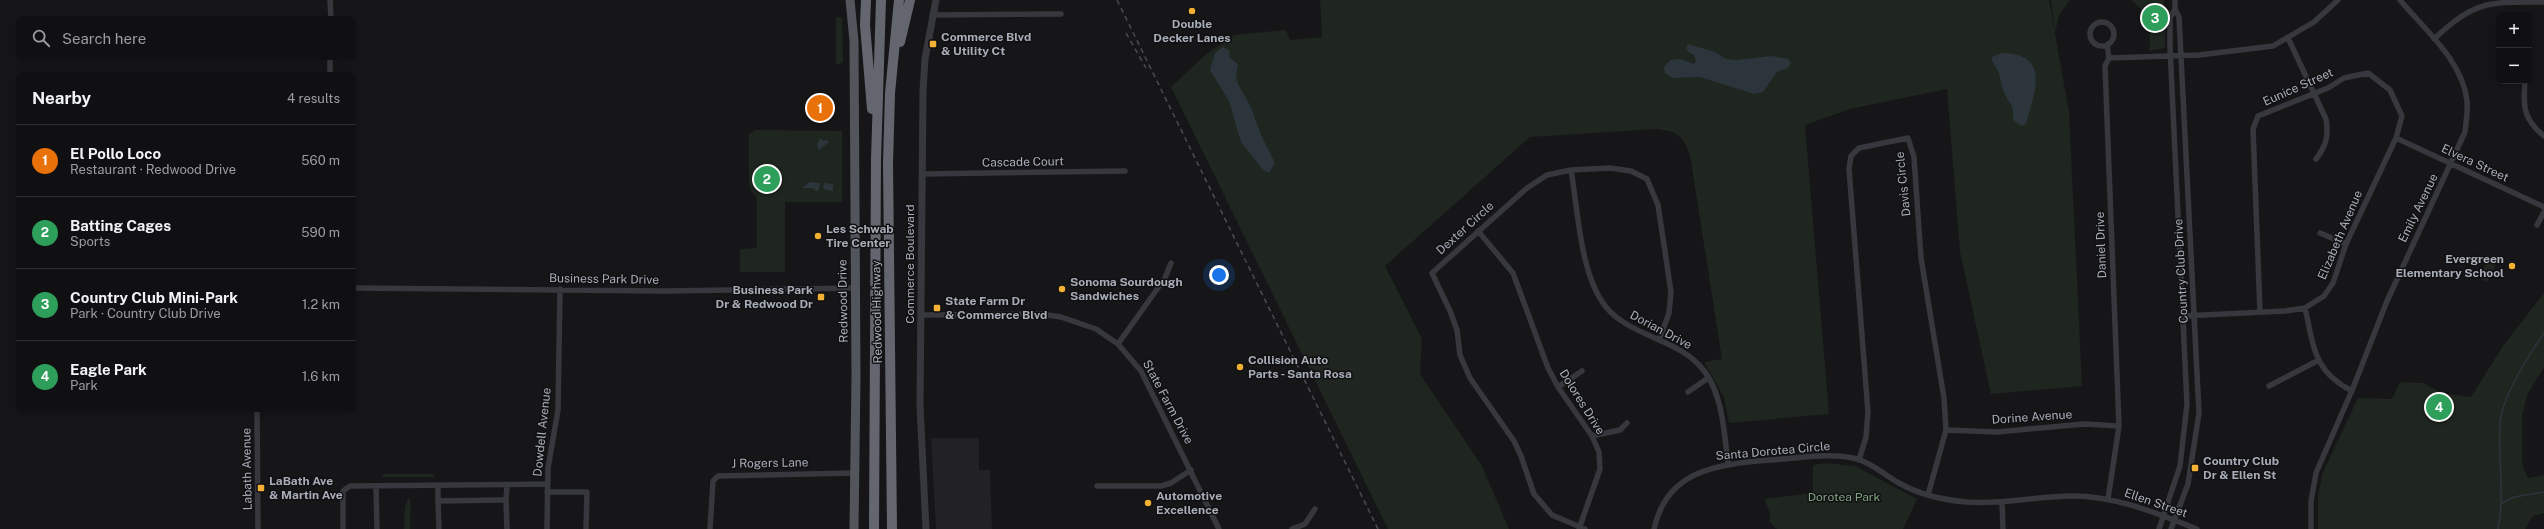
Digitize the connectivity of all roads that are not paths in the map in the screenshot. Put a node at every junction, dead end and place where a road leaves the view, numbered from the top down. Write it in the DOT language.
graph roads {
  1 [pos="330,0"];
  2 [pos="850,0"];
  3 [pos="866,0"];
  4 [pos="881,0"];
  5 [pos="899,0"];
  6 [pos="910,0"];
  7 [pos="936,0"];
  8 [pos="2174,0"];
  9 [pos="2338,0"];
  10 [pos="2400,0"];
  11 [pos="2544,2"];
  12 [pos="2175,9"];
  13 [pos="1061,14"];
  14 [pos="932,15"];
  15 [pos="331,16"];
  16 [pos="2288,38"];
  17 [pos="2434,39"];
  18 [pos="2107,45"];
  19 [pos="2176,55"];
  20 [pos="2109,58"];
  21 [pos="330,60"];
  22 [pos="330,72"];
  23 [pos="2525,84"];
  24 [pos="890,93"];
  25 [pos="2315,93"];
  26 [pos="2544,136"];
  27 [pos="2396,138"];
  28 [pos="876,159"];
  29 [pos="2316,159"];
  30 [pos="2451,164"];
  31 [pos="1571,170"];
  32 [pos="1125,171"];
  33 [pos="922,174"];
  34 [pos="2544,207"];
  35 [pos="2544,212"];
  36 [pos="2537,225"];
  37 [pos="1478,231"];
  38 [pos="2320,233"];
  39 [pos="2346,244"];
  40 [pos="1171,263"];
  41 [pos="356,288"];
  42 [pos="855,288"];
  43 [pos="560,289"];
  44 [pos="2305,308"];
  45 [pos="2260,312"];
  46 [pos="921,315"];
  47 [pos="2195,315"];
  48 [pos="2183,316"];
  49 [pos="1659,340"];
  50 [pos="1118,344"];
  51 [pos="2317,361"];
  52 [pos="1582,371"];
  53 [pos="1708,378"];
  54 [pos="2269,386"];
  55 [pos="1558,387"];
  56 [pos="2352,391"];
  57 [pos="1688,392"];
  58 [pos="256,412"];
  59 [pos="1627,423"];
  60 [pos="2119,426"];
  61 [pos="1946,430"];
  62 [pos="1592,436"];
  63 [pos="1859,460"];
  64 [pos="1728,464"];
  65 [pos="1191,470"];
  66 [pos="854,473"];
  67 [pos="547,484"];
  68 [pos="438,485"];
  69 [pos="507,485"];
  70 [pos="376,486"];
  71 [pos="1097,486"];
  72 [pos="547,492"];
  73 [pos="1928,495"];
  74 [pos="2108,499"];
  75 [pos="506,500"];
  76 [pos="438,501"];
  77 [pos="2002,502"];
  78 [pos="1315,509"];
  79 [pos="2165,516"];
  80 [pos="2175,520"];
  81 [pos="258,529"];
  82 [pos="343,529"];
  83 [pos="377,529"];
  84 [pos="439,529"];
  85 [pos="507,529"];
  86 [pos="547,529"];
  87 [pos="586,529"];
  88 [pos="710,529"];
  89 [pos="854,529"];
  90 [pos="874,529"];
  91 [pos="893,529"];
  92 [pos="926,529"];
  93 [pos="1219,529"];
  94 [pos="1292,529"];
  95 [pos="1581,529"];
  96 [pos="1654,529"];
  97 [pos="2003,529"];
  98 [pos="2159,529"];
  99 [pos="2171,529"];
  100 [pos="2197,529"];
  101 [pos="2311,529"];
  1 -- 15 [label="street"];
  2 -- 42 [label="main road, Redwood Drive"];
  3 -- 28 [label="highway"];
  4 -- 28 [label="highway, Redwood Highway"];
  5 -- 24 [label="highway, Redwood Highway"];
  6 -- 24 [label="highway"];
  7 -- 14 [label="street, Commerce Boulevard"];
  8 -- 12 [label="street, Country Club Drive"];
  9 -- 16 [label="street"];
  10 -- 17 [label="street, Emily Avenue"];
  11 -- 17 [label="street"];
  12 -- 19 [label="street, Country Club Drive"];
  12 -- 19 [label="street, Country Club Drive"];
  13 -- 14 [label="street"];
  14 -- 33 [label="street, Commerce Boulevard"];
  16 -- 19 [label="street"];
  16 -- 25 [label="street"];
  17 -- 30 [label="street, Emily Avenue"];
  18 -- 18 [label="street"];
  18 -- 20 [label="street, Daniel Drive"];
  19 -- 20 [label="street"];
  19 -- 47 [label="street, Country Club Drive"];
  19 -- 48 [label="street, Country Club Drive"];
  20 -- 60 [label="street, Daniel Drive"];
  21 -- 22 [label="street"];
  23 -- 26 [label="street"];
  24 -- 91 [label="highway, Redwood Highway"];
  25 -- 27 [label="street, Eunice Street"];
  25 -- 29 [label="street"];
  25 -- 45 [label="street, Eunice Street"];
  27 -- 30 [label="street, Elvera Street"];
  27 -- 39 [label="street, Elizabeth Avenue"];
  28 -- 90 [label="highway, Redwood Highway"];
  30 -- 34 [label="street, Elvera Street"];
  30 -- 56 [label="street, Emily Avenue"];
  31 -- 37 [label="street, Dexter Circle"];
  31 -- 49 [label="street, Dorian Drive"];
  31 -- 49 [label="street, Dexter Circle"];
  32 -- 33 [label="street, Cascade Court"];
  33 -- 46 [label="street, Commerce Boulevard"];
  35 -- 36 [label="street"];
  37 -- 55 [label="street, Dolores Drive"];
  37 -- 95 [label="street, Dexter Circle"];
  38 -- 39 [label="street"];
  39 -- 44 [label="street, Elizabeth Avenue"];
  40 -- 50 [label="street"];
  41 -- 43 [label="street, Business Park Drive"];
  42 -- 43 [label="street, Business Park Drive"];
  42 -- 66 [label="main road, Redwood Drive"];
  43 -- 67 [label="street, Dowdell Avenue"];
  44 -- 45 [label="street, Elizabeth Avenue"];
  44 -- 51 [label="street"];
  45 -- 47 [label="street, Elizabeth Avenue"];
  46 -- 50 [label="street, State Farm Drive"];
  46 -- 92 [label="street, Commerce Boulevard"];
  47 -- 48 [label="street, Elizabeth Avenue"];
  47 -- 80 [label="street, Country Club Drive"];
  48 -- 79 [label="street, Country Club Drive"];
  49 -- 53 [label="street, Dorian Drive"];
  50 -- 65 [label="street, State Farm Drive"];
  51 -- 54 [label="street"];
  51 -- 56 [label="street"];
  52 -- 55 [label="street"];
  53 -- 57 [label="street"];
  53 -- 64 [label="street, Dorian Drive"];
  55 -- 62 [label="street, Dolores Drive"];
  56 -- 101 [label="street, Emily Avenue"];
  58 -- 81 [label="street, Labath Avenue"];
  59 -- 62 [label="street"];
  60 -- 61 [label="street, Dorine Avenue"];
  60 -- 74 [label="street, Daniel Drive"];
  61 -- 63 [label="street, Davis Circle"];
  61 -- 73 [label="street, Davis Circle"];
  62 -- 95 [label="street, Dolores Drive"];
  63 -- 64 [label="street, Santa Dorotea Circle"];
  63 -- 73 [label="street, Santa Dorotea Circle"];
  64 -- 96 [label="street, Santa Dorotea Circle"];
  65 -- 71 [label="street"];
  65 -- 93 [label="street, State Farm Drive"];
  66 -- 88 [label="street, J Rogers Lane"];
  66 -- 89 [label="main road, Redwood Drive"];
  67 -- 69 [label="street"];
  67 -- 72 [label="street, Dowdell Avenue"];
  68 -- 69 [label="street"];
  68 -- 70 [label="street"];
  68 -- 76 [label="street"];
  69 -- 75 [label="street"];
  70 -- 82 [label="street"];
  70 -- 83 [label="street"];
  72 -- 86 [label="street, Dowdell Avenue"];
  72 -- 87 [label="street"];
  73 -- 77 [label="street, Santa Dorotea Circle"];
  74 -- 77 [label="street, Santa Dorotea Circle"];
  74 -- 79 [label="street, Ellen Street"];
  75 -- 76 [label="street"];
  75 -- 85 [label="street"];
  76 -- 84 [label="street"];
  77 -- 97 [label="street"];
  78 -- 94 [label="street"];
  79 -- 80 [label="street, Ellen Street"];
  79 -- 98 [label="street, Country Club Drive"];
  80 -- 99 [label="street, Country Club Drive"];
  80 -- 100 [label="street, Ellen Street"];
}
